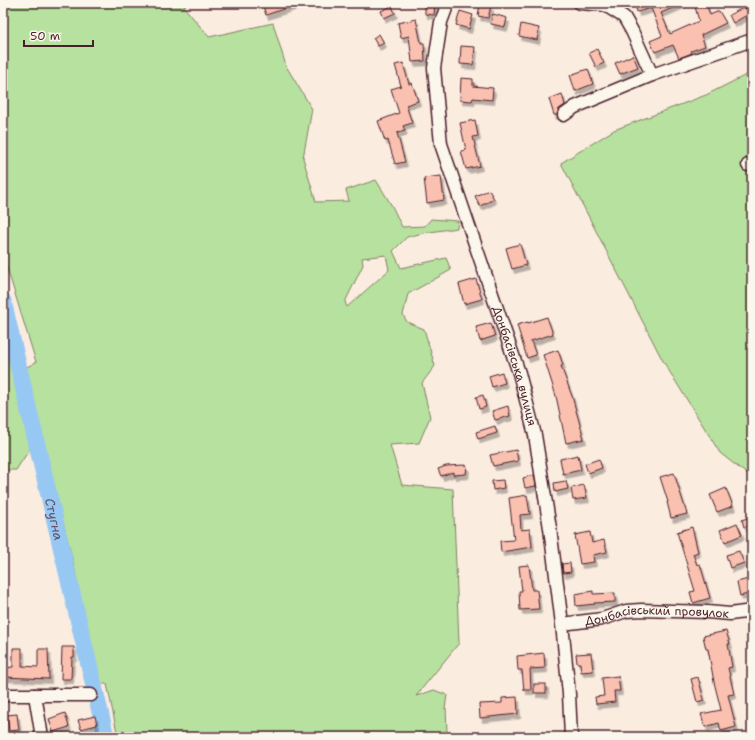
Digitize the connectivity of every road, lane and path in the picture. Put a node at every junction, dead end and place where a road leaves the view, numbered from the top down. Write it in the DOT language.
graph roads {
  1 [pos="448,3"];
  2 [pos="580,3"];
  3 [pos="607,4"];
  4 [pos="752,40"];
  5 [pos="652,75"];
  6 [pos="564,115"];
  7 [pos="752,612"];
  8 [pos="562,624"];
  9 [pos="3,695"];
  10 [pos="35,695"];
  11 [pos="91,695"];
  12 [pos="42,737"];
  13 [pos="571,737"];
  1 -- 8 [label="street, Донбасівська вулиця"];
  2 -- 3 [label="street"];
  3 -- 5 [label="street"];
  4 -- 5 [label="street"];
  5 -- 6 [label="street"];
  7 -- 8 [label="street, Донбасівський провулок"];
  8 -- 13 [label="street, Донбасівська вулиця"];
  9 -- 10 [label="street"];
  10 -- 11 [label="street"];
  10 -- 12 [label="street"];
}
